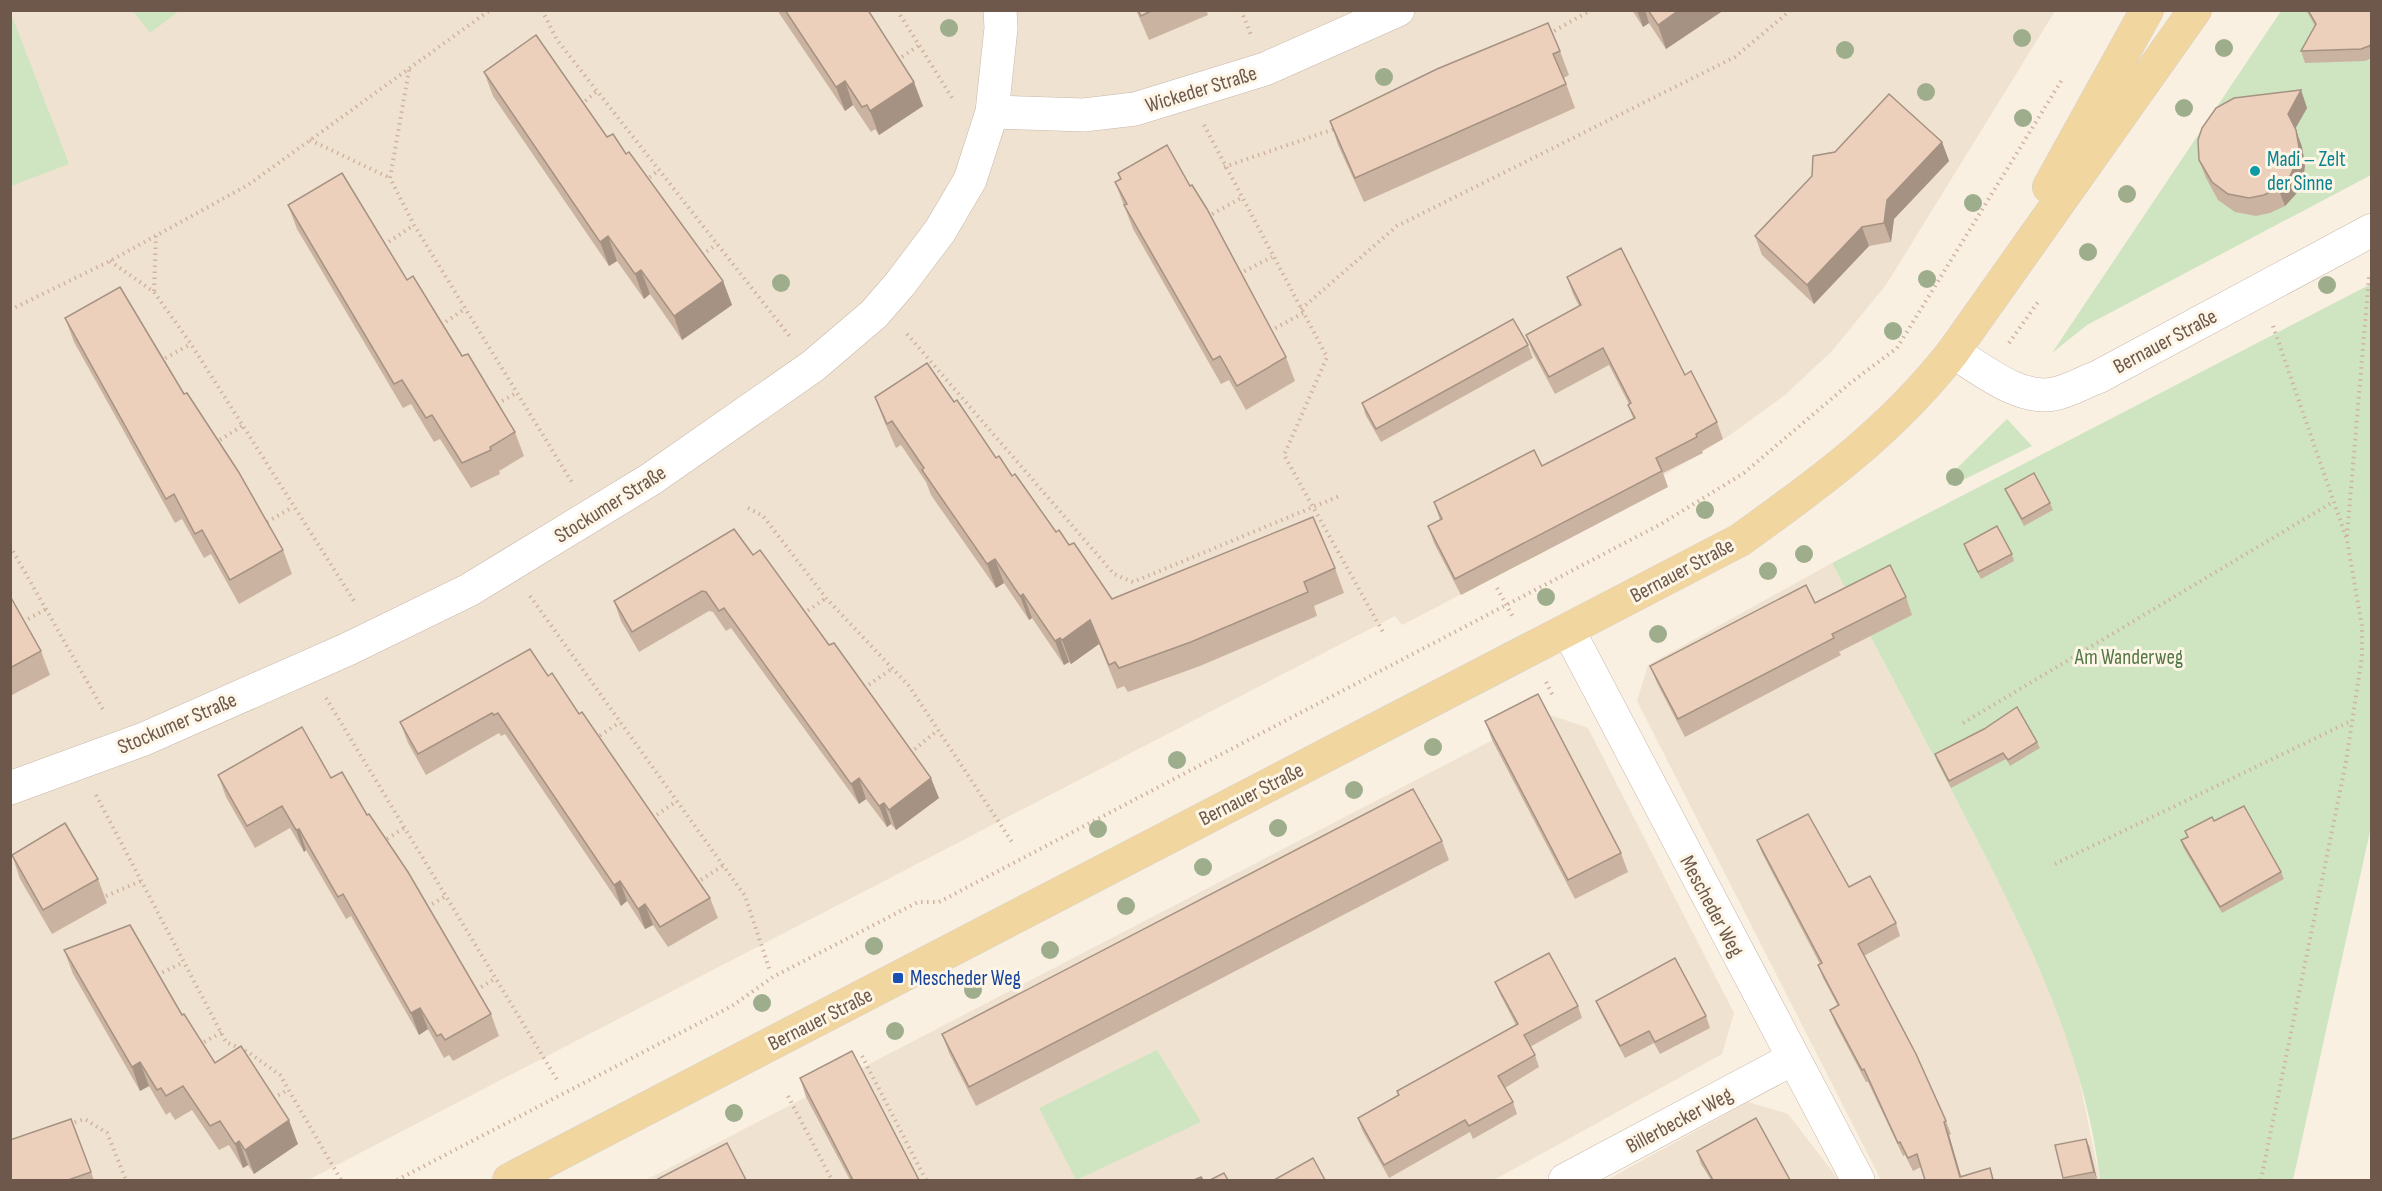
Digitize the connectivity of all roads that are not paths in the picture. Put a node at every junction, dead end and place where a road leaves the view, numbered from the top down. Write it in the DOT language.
graph roads {
  1 [pos="1000,10"];
  2 [pos="1398,10"];
  3 [pos="2147,10"];
  4 [pos="2194,10"];
  5 [pos="992,112"];
  6 [pos="2372,230"];
  7 [pos="1960,342"];
  8 [pos="1568,630"];
  9 [pos="10,788"];
  10 [pos="1792,1059"];
  11 [pos="508,1180"];
  12 [pos="1565,1180"];
  13 [pos="1858,1180"];
  1 -- 5 [label="street, Stockumer Straße"];
  2 -- 5 [label="street, Wickeder Straße"];
  3 -- 7 [label="main road, Bernauer Straße"];
  4 -- 7 [label="main road, Bernauer Straße"];
  5 -- 9 [label="street, Stockumer Straße"];
  6 -- 7 [label="street, Bernauer Straße"];
  7 -- 8 [label="main road, Bernauer Straße"];
  8 -- 10 [label="street, Mescheder Weg"];
  8 -- 11 [label="main road, Bernauer Straße"];
  10 -- 12 [label="street, Billerbecker Weg"];
  10 -- 13 [label="street, Mescheder Weg"];
}
